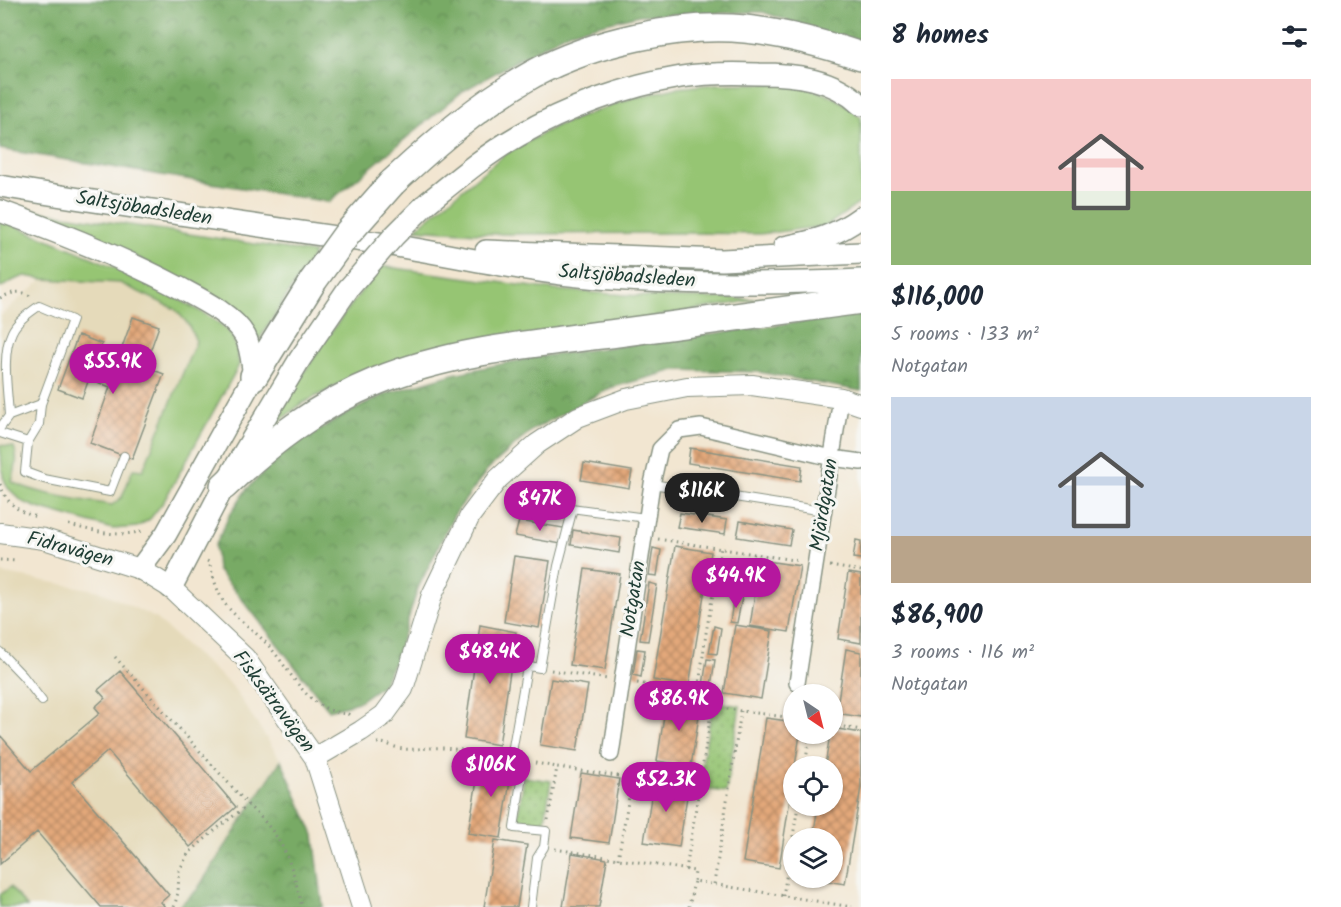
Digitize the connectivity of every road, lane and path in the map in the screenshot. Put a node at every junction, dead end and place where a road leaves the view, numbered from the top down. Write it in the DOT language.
graph roads {
  1 [pos="861,56"];
  2 [pos="861,105"];
  3 [pos="0,186"];
  4 [pos="0,211"];
  5 [pos="861,217"];
  6 [pos="396,246"];
  7 [pos="861,253"];
  8 [pos="722,260"];
  9 [pos="861,280"];
  10 [pos="0,298"];
  11 [pos="861,300"];
  12 [pos="39,306"];
  13 [pos="254,376"];
  14 [pos="841,398"];
  15 [pos="41,404"];
  16 [pos="861,405"];
  17 [pos="9,416"];
  18 [pos="0,428"];
  19 [pos="0,433"];
  20 [pos="28,442"];
  21 [pos="124,456"];
  22 [pos="832,458"];
  23 [pos="861,462"];
  24 [pos="652,484"];
  25 [pos="224,486"];
  26 [pos="526,502"];
  27 [pos="573,508"];
  28 [pos="823,511"];
  29 [pos="646,518"];
  30 [pos="0,533"];
  31 [pos="644,537"];
  32 [pos="721,548"];
  33 [pos="0,560"];
  34 [pos="17,561"];
  35 [pos="816,563"];
  36 [pos="140,569"];
  37 [pos="861,571"];
  38 [pos="171,588"];
  39 [pos="0,651"];
  40 [pos="116,657"];
  41 [pos="797,683"];
  42 [pos="698,693"];
  43 [pos="42,700"];
  44 [pos="741,711"];
  45 [pos="783,716"];
  46 [pos="843,727"];
  47 [pos="861,730"];
  48 [pos="361,731"];
  49 [pos="611,754"];
  50 [pos="315,758"];
  51 [pos="511,758"];
  52 [pos="525,761"];
  53 [pos="557,767"];
  54 [pos="632,779"];
  55 [pos="698,788"];
  56 [pos="249,805"];
  57 [pos="796,816"];
  58 [pos="546,831"];
  59 [pos="544,847"];
  60 [pos="618,859"];
  61 [pos="686,870"];
  62 [pos="694,881"];
  63 [pos="714,885"];
  64 [pos="783,896"];
  65 [pos="174,907"];
  66 [pos="302,907"];
  67 [pos="362,907"];
  68 [pos="531,907"];
  69 [pos="689,907"];
  70 [pos="852,907"];
  1 -- 13 [label="highway, bridge"];
  2 -- 25 [label="main road, bridge"];
  3 -- 6 [label="main road, Saltsjöbadsleden"];
  4 -- 13 [label="main road"];
  5 -- 8 [label="main road"];
  6 -- 8 [label="main road, Saltsjöbadsleden"];
  6 -- 9 [label="main road, Saltsjöbadsleden"];
  7 -- 8 [label="main road, Saltsjöbadsleden"];
  10 -- 12 [label="path"];
  11 -- 25 [label="highway"];
  12 -- 15 [label="lane"];
  12 -- 17 [label="lane"];
  13 -- 36 [label="main road"];
  14 -- 16 [label="street"];
  14 -- 22 [label="street, Mjärdgatan"];
  14 -- 48 [label="street"];
  15 -- 17 [label="lane"];
  15 -- 20 [label="lane"];
  17 -- 18 [label="lane"];
  19 -- 20 [label="lane"];
  20 -- 21 [label="lane"];
  22 -- 23 [label="street, Notgatan"];
  22 -- 24 [label="street, Notgatan"];
  22 -- 28 [label="street, Mjärdgatan"];
  24 -- 28 [label="lane"];
  24 -- 29 [label="street, Notgatan"];
  25 -- 38 [label="main road"];
  26 -- 27 [label="lane"];
  27 -- 29 [label="lane"];
  27 -- 51 [label="lane"];
  28 -- 35 [label="street, Mjärdgatan"];
  29 -- 31 [label="street, Notgatan"];
  30 -- 36 [label="street, Fidravägen"];
  31 -- 32 [label="path"];
  31 -- 49 [label="street, Notgatan"];
  32 -- 35 [label="path"];
  32 -- 42 [label="path"];
  33 -- 34 [label="path"];
  35 -- 37 [label="path"];
  35 -- 41 [label="street, Mjärdgatan"];
  36 -- 38 [label="street, Fisksätravägen"];
  38 -- 50 [label="street, Fisksätravägen"];
  39 -- 43 [label="lane"];
  40 -- 56 [label="path"];
  44 -- 45 [label="path"];
  44 -- 55 [label="path"];
  44 -- 63 [label="path"];
  46 -- 47 [label="path"];
  48 -- 50 [label="street"];
  48 -- 51 [label="path"];
  50 -- 67 [label="street, Fisksätravägen"];
  51 -- 52 [label="lane"];
  52 -- 53 [label="path"];
  52 -- 58 [label="lane"];
  53 -- 54 [label="path"];
  53 -- 58 [label="path"];
  54 -- 55 [label="path"];
  54 -- 60 [label="path"];
  55 -- 61 [label="path"];
  56 -- 65 [label="path"];
  56 -- 66 [label="path"];
  57 -- 64 [label="path"];
  58 -- 59 [label="lane"];
  59 -- 60 [label="path"];
  59 -- 68 [label="lane"];
  60 -- 61 [label="path"];
  61 -- 62 [label="path"];
  62 -- 63 [label="path"];
  62 -- 69 [label="path"];
  63 -- 64 [label="path"];
  64 -- 70 [label="path"];
}
